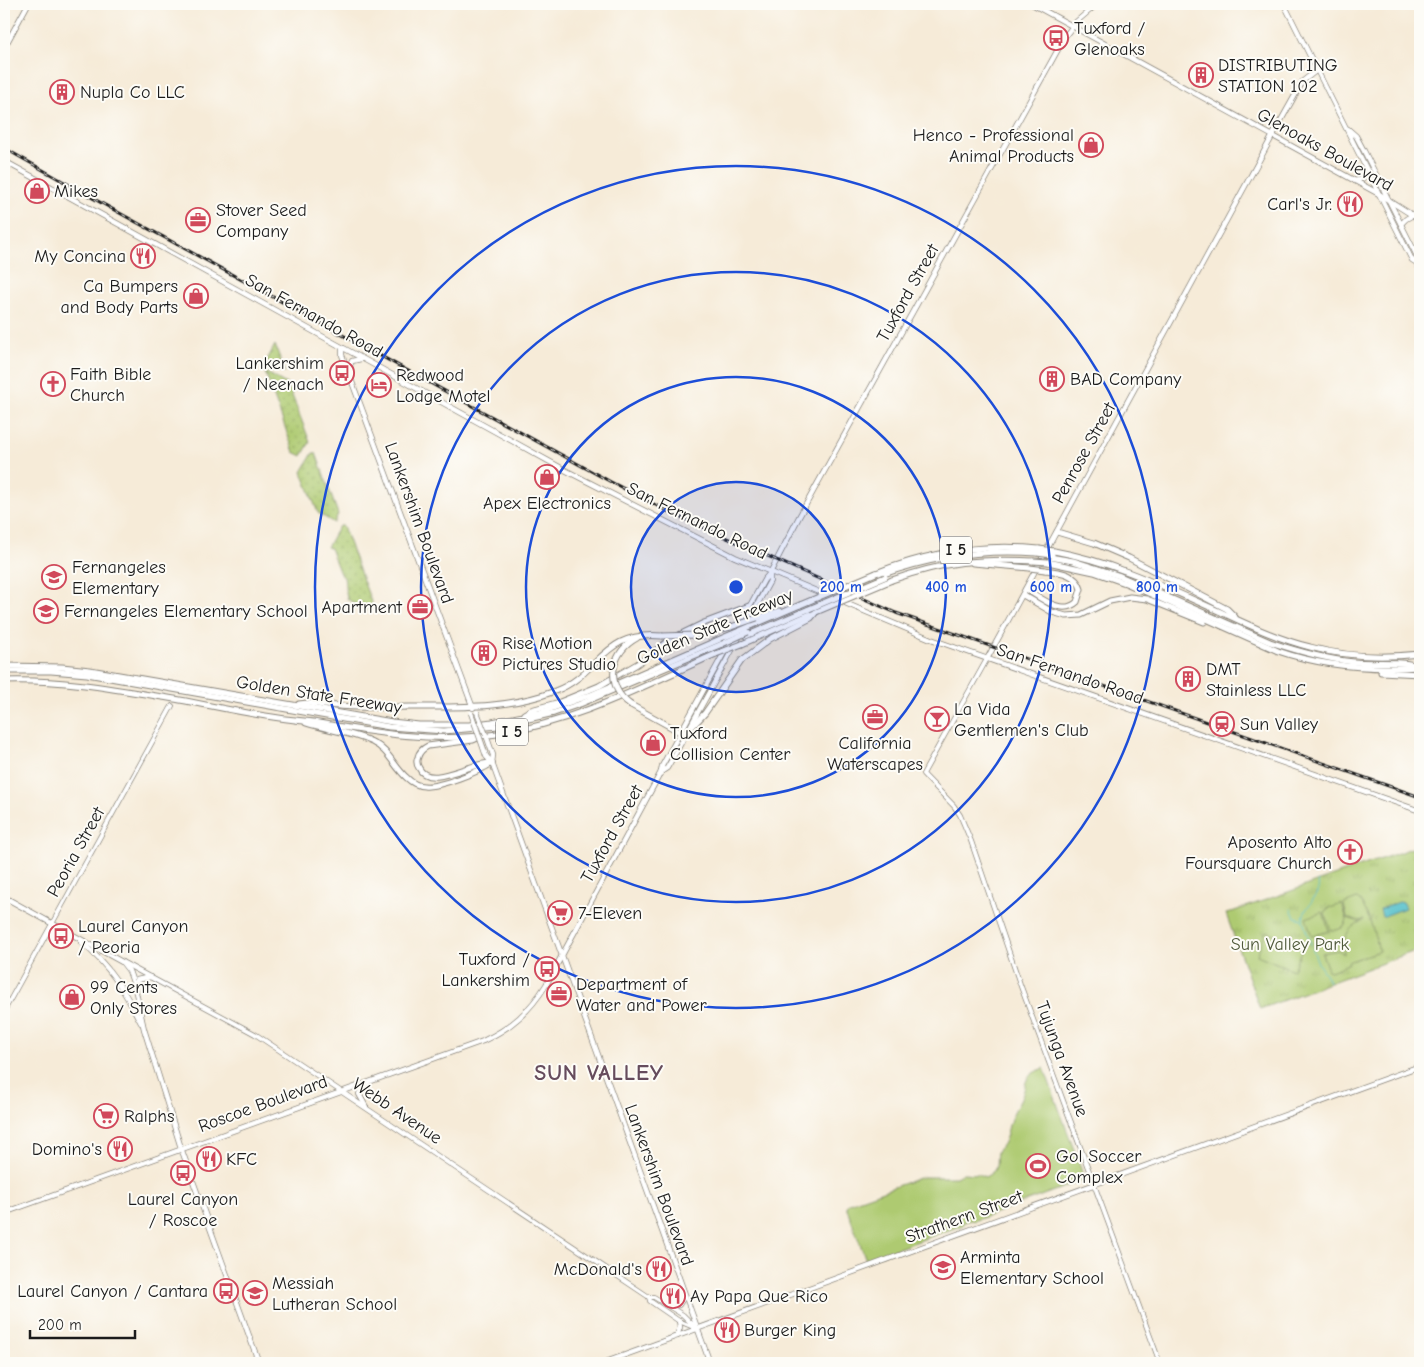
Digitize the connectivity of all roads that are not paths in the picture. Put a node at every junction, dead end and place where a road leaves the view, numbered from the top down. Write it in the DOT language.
graph roads {
  1 [pos="28,4"];
  2 [pos="1032,4"];
  3 [pos="1096,4"];
  4 [pos="1284,4"];
  5 [pos="1072,26"];
  6 [pos="4,48"];
  7 [pos="1317,70"];
  8 [pos="1348,129"];
  9 [pos="1272,136"];
  10 [pos="4,161"];
  11 [pos="1367,171"];
  12 [pos="1355,181"];
  13 [pos="1379,194"];
  14 [pos="1388,200"];
  15 [pos="1413,215"];
  16 [pos="1420,220"];
  17 [pos="1400,224"];
  18 [pos="1417,263"];
  19 [pos="1420,270"];
  20 [pos="342,348"];
  21 [pos="363,359"];
  22 [pos="352,382"];
  23 [pos="1057,532"];
  24 [pos="1036,554"];
  25 [pos="1051,556"];
  26 [pos="964,562"];
  27 [pos="770,573"];
  28 [pos="881,575"];
  29 [pos="1024,592"];
  30 [pos="750,606"];
  31 [pos="805,607"];
  32 [pos="793,608"];
  33 [pos="816,612"];
  34 [pos="1240,621"];
  35 [pos="1222,627"];
  36 [pos="662,636"];
  37 [pos="1420,653"];
  38 [pos="1395,657"];
  39 [pos="987,660"];
  40 [pos="4,666"];
  41 [pos="1420,667"];
  42 [pos="1368,669"];
  43 [pos="4,673"];
  44 [pos="1420,674"];
  45 [pos="4,681"];
  46 [pos="701,694"];
  47 [pos="292,705"];
  48 [pos="172,706"];
  49 [pos="700,709"];
  50 [pos="472,710"];
  51 [pos="516,718"];
  52 [pos="296,720"];
  53 [pos="680,732"];
  54 [pos="687,732"];
  55 [pos="482,736"];
  56 [pos="492,763"];
  57 [pos="662,772"];
  58 [pos="924,774"];
  59 [pos="1420,811"];
  60 [pos="4,897"];
  61 [pos="51,924"];
  62 [pos="72,935"];
  63 [pos="562,956"];
  64 [pos="122,962"];
  65 [pos="150,977"];
  66 [pos="135,988"];
  67 [pos="4,1011"];
  68 [pos="144,1029"];
  69 [pos="504,1031"];
  70 [pos="1420,1066"];
  71 [pos="371,1081"];
  72 [pos="342,1091"];
  73 [pos="366,1107"];
  74 [pos="181,1148"];
  75 [pos="1094,1185"];
  76 [pos="4,1213"];
  77 [pos="685,1296"];
  78 [pos="649,1297"];
  79 [pos="670,1307"];
  80 [pos="679,1321"];
  81 [pos="697,1329"];
  82 [pos="677,1336"];
  83 [pos="260,1363"];
  84 [pos="603,1363"];
  85 [pos="710,1363"];
  86 [pos="1160,1363"];
  1 -- 6 [label="main road"];
  2 -- 5 [label="main road, Glenoaks Boulevard"];
  3 -- 5 [label="main road, Tuxford Street"];
  4 -- 7 [label="main road"];
  5 -- 9 [label="main road, Glenoaks Boulevard"];
  5 -- 27 [label="main road, Tuxford Street"];
  7 -- 8 [label="main road"];
  7 -- 9 [label="main road, Penrose Street"];
  8 -- 11 [label="main road"];
  8 -- 14 [label="main road"];
  9 -- 12 [label="main road, Glenoaks Boulevard"];
  9 -- 23 [label="main road, Penrose Street"];
  10 -- 20 [label="main road, San Fernando Road"];
  11 -- 12 [label="main road"];
  11 -- 13 [label="main road"];
  12 -- 13 [label="main road, Glenoaks Boulevard"];
  13 -- 14 [label="main road, Glenoaks Boulevard"];
  13 -- 18 [label="main road"];
  14 -- 15 [label="main road, Glenoaks Boulevard"];
  14 -- 17 [label="main road"];
  15 -- 16 [label="main road, Glenoaks Boulevard"];
  15 -- 17 [label="main road"];
  17 -- 18 [label="main road"];
  18 -- 19 [label="main road"];
  20 -- 21 [label="main road, San Fernando Road"];
  20 -- 22 [label="main road, Lankershim Boulevard"];
  21 -- 22 [label="main road"];
  21 -- 27 [label="main road, San Fernando Road"];
  22 -- 50 [label="main road, Lankershim Boulevard"];
  23 -- 29 [label="main road, Penrose Street"];
  23 -- 34 [label="highway"];
  24 -- 25 [label="highway, Golden State Freeway / I 5, bridge"];
  24 -- 25 [label="highway, Golden State Freeway / I 5, bridge"];
  24 -- 26 [label="highway, Golden State Freeway / I 5"];
  24 -- 28 [label="highway"];
  24 -- 28 [label="highway, Golden State Freeway / I 5"];
  25 -- 34 [label="highway, Golden State Freeway / I 5"];
  25 -- 35 [label="highway, Golden State Freeway / I 5"];
  25 -- 38 [label="highway"];
  25 -- 41 [label="highway"];
  26 -- 29 [label="highway, bridge"];
  26 -- 33 [label="highway, Golden State Freeway / I 5, bridge"];
  27 -- 30 [label="main road, Tuxford Street"];
  27 -- 39 [label="main road, San Fernando Road"];
  27 -- 49 [label="main road, Tuxford Street"];
  28 -- 31 [label="highway, Golden State Freeway / I 5, bridge"];
  28 -- 31 [label="highway, bridge"];
  29 -- 35 [label="highway"];
  29 -- 39 [label="main road, Penrose Street"];
  30 -- 46 [label="main road, Tuxford Street"];
  30 -- 51 [label="highway"];
  31 -- 32 [label="highway, Golden State Freeway / I 5"];
  31 -- 43 [label="highway, bridge"];
  32 -- 36 [label="highway, bridge"];
  32 -- 51 [label="highway, Golden State Freeway / I 5, bridge"];
  33 -- 54 [label="highway"];
  33 -- 55 [label="highway, Golden State Freeway / I 5, bridge"];
  34 -- 38 [label="highway, Golden State Freeway / I 5"];
  35 -- 42 [label="highway, Golden State Freeway / I 5"];
  36 -- 50 [label="highway"];
  36 -- 53 [label="highway, bridge"];
  37 -- 38 [label="highway"];
  39 -- 58 [label="street, Penrose Street"];
  39 -- 59 [label="main road, San Fernando Road"];
  40 -- 47 [label="highway, Golden State Freeway / I 5"];
  41 -- 42 [label="highway, Golden State Freeway / I 5"];
  42 -- 44 [label="highway"];
  45 -- 52 [label="highway, Golden State Freeway / I 5"];
  46 -- 49 [label="main road"];
  46 -- 53 [label="main road, Tuxford Street"];
  47 -- 50 [label="highway"];
  47 -- 51 [label="highway, Golden State Freeway / I 5"];
  48 -- 61 [label="street, Peoria Street"];
  49 -- 54 [label="main road, Tuxford Street"];
  50 -- 56 [label="main road, Lankershim Boulevard, bridge"];
  50 -- 56 [label="main road, Lankershim Boulevard, bridge"];
  52 -- 55 [label="highway, Golden State Freeway / I 5"];
  52 -- 56 [label="highway"];
  53 -- 54 [label="highway"];
  53 -- 57 [label="main road, Tuxford Street"];
  54 -- 57 [label="main road, Tuxford Street"];
  55 -- 56 [label="highway"];
  56 -- 63 [label="main road, Lankershim Boulevard"];
  57 -- 63 [label="main road, Tuxford Street"];
  58 -- 75 [label="street, Tujunga Avenue"];
  60 -- 61 [label="main road"];
  61 -- 62 [label="main road"];
  61 -- 67 [label="street, Peoria Street"];
  62 -- 64 [label="main road"];
  62 -- 68 [label="main road"];
  63 -- 69 [label="main road, Tuxford Street"];
  63 -- 77 [label="main road, Lankershim Boulevard"];
  64 -- 65 [label="street, Webb Avenue"];
  64 -- 66 [label="main road"];
  65 -- 66 [label="main road"];
  65 -- 72 [label="street, Webb Avenue"];
  66 -- 68 [label="main road"];
  68 -- 74 [label="main road"];
  69 -- 71 [label="main road, Roscoe Boulevard"];
  70 -- 75 [label="main road, Strathern Street"];
  71 -- 72 [label="main road, Roscoe Boulevard"];
  71 -- 73 [label="main road"];
  72 -- 73 [label="street, Webb Avenue"];
  72 -- 74 [label="main road, Roscoe Boulevard"];
  73 -- 78 [label="street, Webb Avenue"];
  74 -- 76 [label="main road, Roscoe Boulevard"];
  74 -- 83 [label="main road"];
  75 -- 81 [label="main road, Strathern Street"];
  75 -- 86 [label="street, Tujunga Avenue"];
  77 -- 79 [label="street"];
  77 -- 81 [label="main road, Lankershim Boulevard"];
  78 -- 79 [label="street, Webb Avenue"];
  78 -- 80 [label="street, Webb Avenue"];
  79 -- 81 [label="street, Webb Avenue"];
  80 -- 81 [label="street, Webb Avenue"];
  80 -- 82 [label="main road"];
  81 -- 82 [label="main road, Strathern Street"];
  81 -- 85 [label="main road, Lankershim Boulevard"];
  82 -- 84 [label="main road, Strathern Street"];
}
